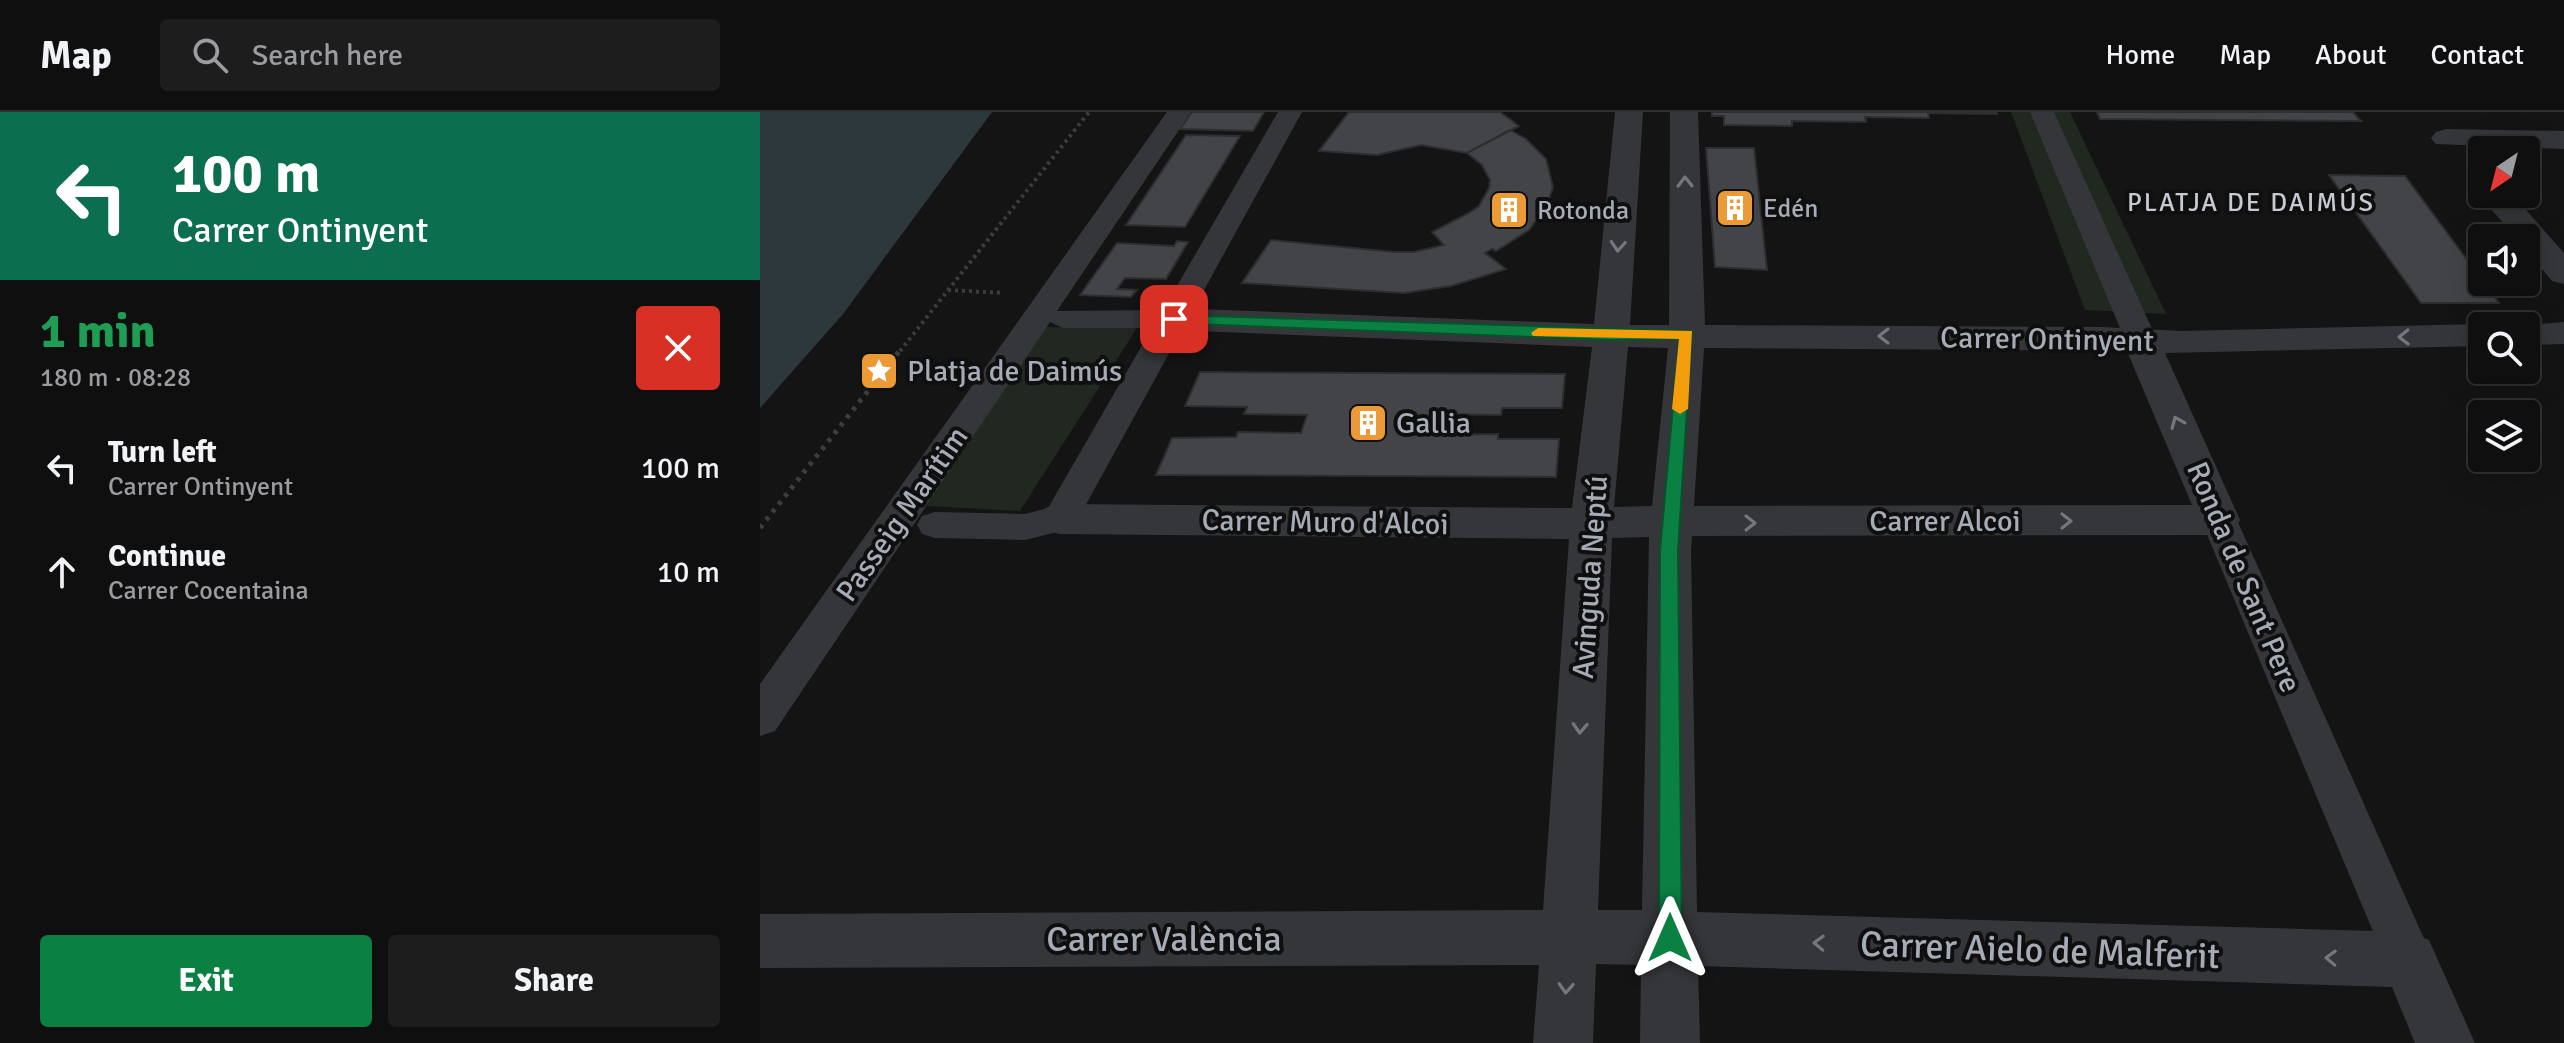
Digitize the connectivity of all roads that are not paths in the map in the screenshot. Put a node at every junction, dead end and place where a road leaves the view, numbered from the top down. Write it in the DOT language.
graph roads {
  1 [pos="1179,112"];
  2 [pos="1290,112"];
  3 [pos="1629,112"];
  4 [pos="1684,112"];
  5 [pos="2042,112"];
  6 [pos="2514,136"];
  7 [pos="2540,138"];
  8 [pos="2564,140"];
  9 [pos="2468,163"];
  10 [pos="2507,208"];
  11 [pos="2564,274"];
  12 [pos="1063,319"];
  13 [pos="1171,319"];
  14 [pos="2564,333"];
  15 [pos="2540,334"];
  16 [pos="1687,335"];
  17 [pos="2468,335"];
  18 [pos="1611,336"];
  19 [pos="2141,340"];
  20 [pos="1060,519"];
  21 [pos="2219,520"];
  22 [pos="1672,521"];
  23 [pos="1591,524"];
  24 [pos="935,525"];
  25 [pos="760,718"];
  26 [pos="1569,937"];
  27 [pos="1670,938"];
  28 [pos="760,941"];
  29 [pos="2409,960"];
  30 [pos="1563,1043"];
  31 [pos="1670,1043"];
  32 [pos="2445,1043"];
  1 -- 25 [label="street, Passeig Marítim"];
  2 -- 13 [label="street"];
  3 -- 18 [label="street, Avinguda Neptú, one-way"];
  16 -- 4 [label="street, one-way"];
  5 -- 19 [label="street, Ronda de Sant Pere"];
  6 -- 9 [label="street"];
  7 -- 8 [label="street"];
  10 -- 11 [label="street"];
  12 -- 13 [label="street"];
  13 -- 18 [label="street, Carrer Ontinyent"];
  13 -- 20 [label="street"];
  14 -- 15 [label="street"];
  16 -- 18 [label="street, Carrer Ontinyent"];
  19 -- 16 [label="street, Carrer Ontinyent, one-way"];
  16 -- 22 [label="street"];
  17 -- 19 [label="street, Carrer Ontinyent, one-way"];
  18 -- 23 [label="street, Avinguda Neptú"];
  21 -- 19 [label="street, Ronda de Sant Pere, one-way"];
  20 -- 23 [label="street, Carrer Muro d'Alcoi"];
  20 -- 24 [label="street, Passeig Marítim"];
  22 -- 21 [label="street, Carrer Alcoi, one-way"];
  21 -- 29 [label="street, Ronda de Sant Pere"];
  22 -- 23 [label="street, Carrer Muro d'Alcoi"];
  22 -- 27 [label="street"];
  23 -- 26 [label="street, Avinguda Neptú, one-way"];
  26 -- 27 [label="street, Carrer València"];
  26 -- 28 [label="street, Carrer València"];
  26 -- 30 [label="street, Avinguda Neptú, one-way"];
  29 -- 27 [label="street, Carrer Aielo de Malferit, one-way"];
  27 -- 31 [label="street"];
  29 -- 32 [label="street, Ronda de Sant Pere"];
}
